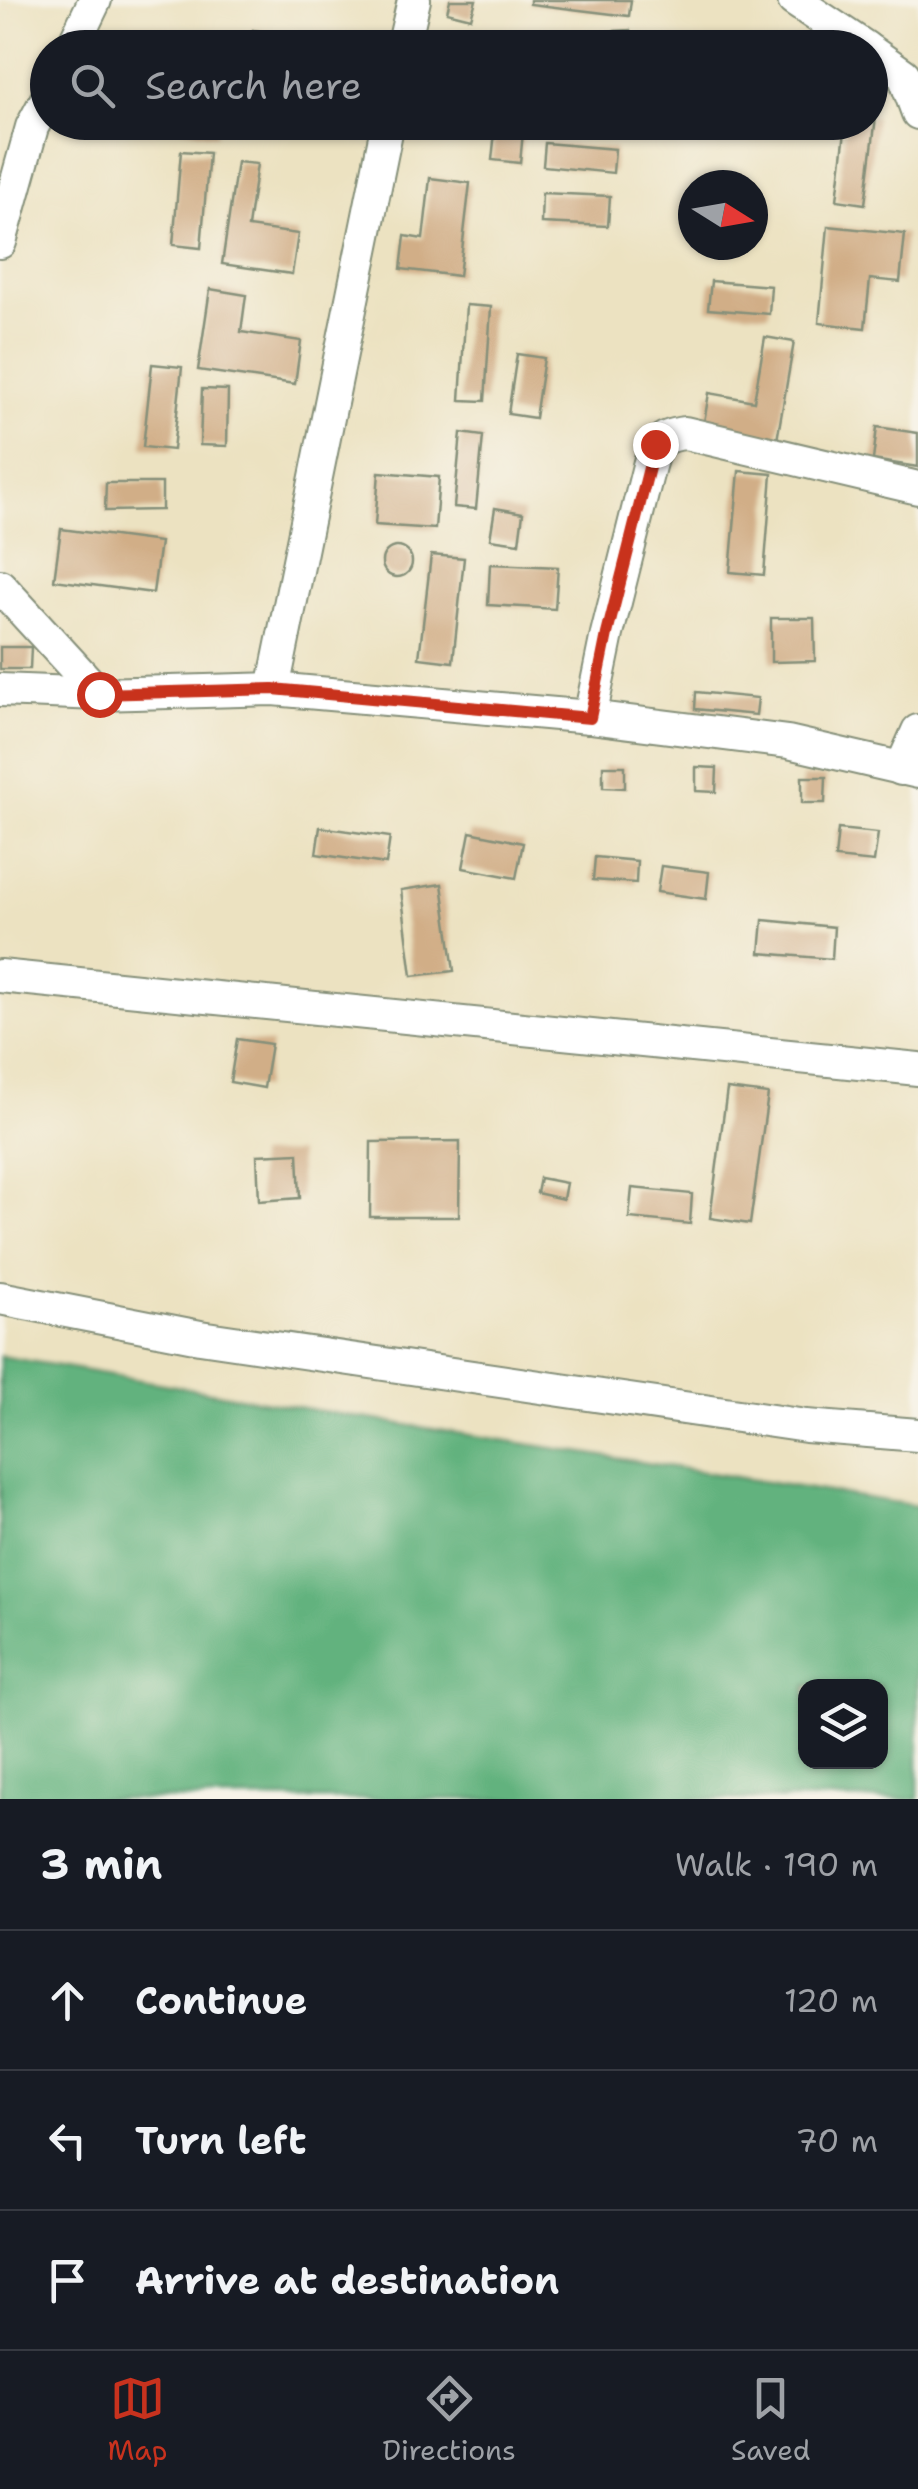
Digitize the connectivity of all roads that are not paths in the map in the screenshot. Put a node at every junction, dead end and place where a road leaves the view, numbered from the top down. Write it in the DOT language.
graph roads {
  1 [pos="95,0"];
  2 [pos="414,0"];
  3 [pos="794,0"];
  4 [pos="81,30"];
  5 [pos="407,30"];
  6 [pos="839,30"];
  7 [pos="888,63"];
  8 [pos="918,113"];
  9 [pos="30,134"];
  10 [pos="384,140"];
  11 [pos="0,242"];
  12 [pos="918,488"];
  13 [pos="0,586"];
  14 [pos="273,689"];
  15 [pos="0,690"];
  16 [pos="99,694"];
  17 [pos="590,718"];
  18 [pos="918,731"];
  19 [pos="910,770"];
  20 [pos="0,976"];
  21 [pos="918,1069"];
  22 [pos="0,1298"];
  23 [pos="918,1435"];
  1 -- 4 [label="street"];
  2 -- 5 [label="street"];
  3 -- 6 [label="street"];
  7 -- 8 [label="street"];
  9 -- 11 [label="street"];
  10 -- 14 [label="street"];
  12 -- 17 [label="street"];
  13 -- 16 [label="street"];
  14 -- 16 [label="street"];
  14 -- 17 [label="street"];
  15 -- 16 [label="street"];
  17 -- 19 [label="street"];
  18 -- 19 [label="street"];
  20 -- 21 [label="street"];
  22 -- 23 [label="street"];
}
